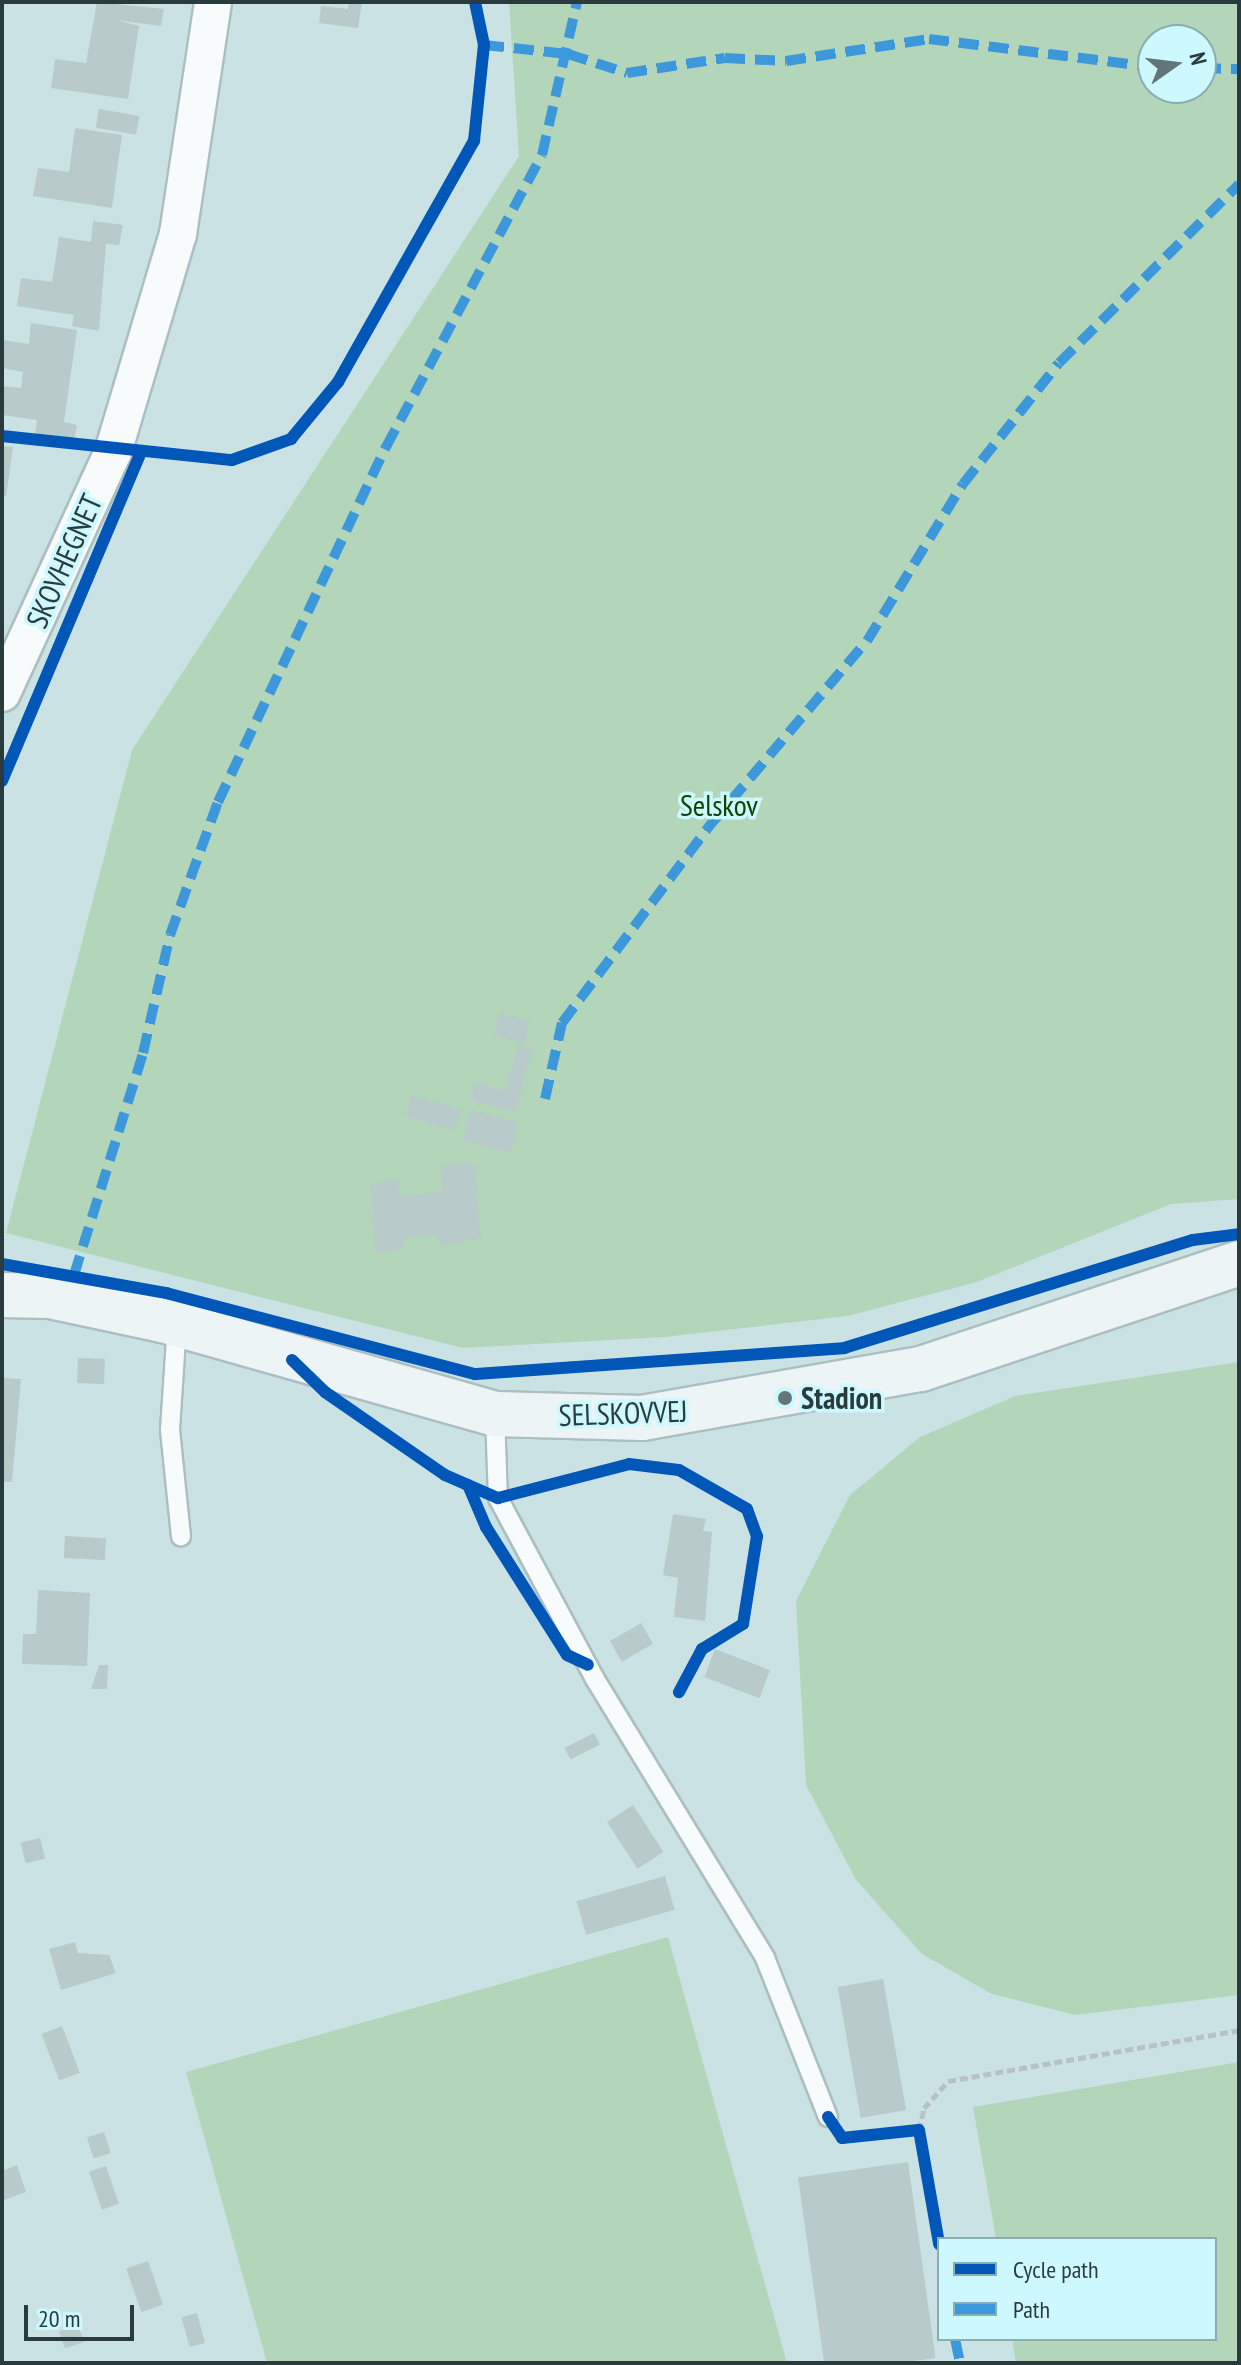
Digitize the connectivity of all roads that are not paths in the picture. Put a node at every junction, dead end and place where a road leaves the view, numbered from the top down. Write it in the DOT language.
graph roads {
  1 [pos="213,2"];
  2 [pos="6,670"];
  3 [pos="1239,1263"];
  4 [pos="2,1295"];
  5 [pos="177,1324"];
  6 [pos="495,1414"];
  7 [pos="181,1536"];
  8 [pos="828,2117"];
  1 -- 2 [label="street, SKOVHEGNET"];
  3 -- 6 [label="street, SELSKOVVEJ"];
  4 -- 5 [label="street, SELSKOVVEJ"];
  5 -- 6 [label="street, SELSKOVVEJ"];
  5 -- 7 [label="lane"];
  6 -- 8 [label="lane"];
}
